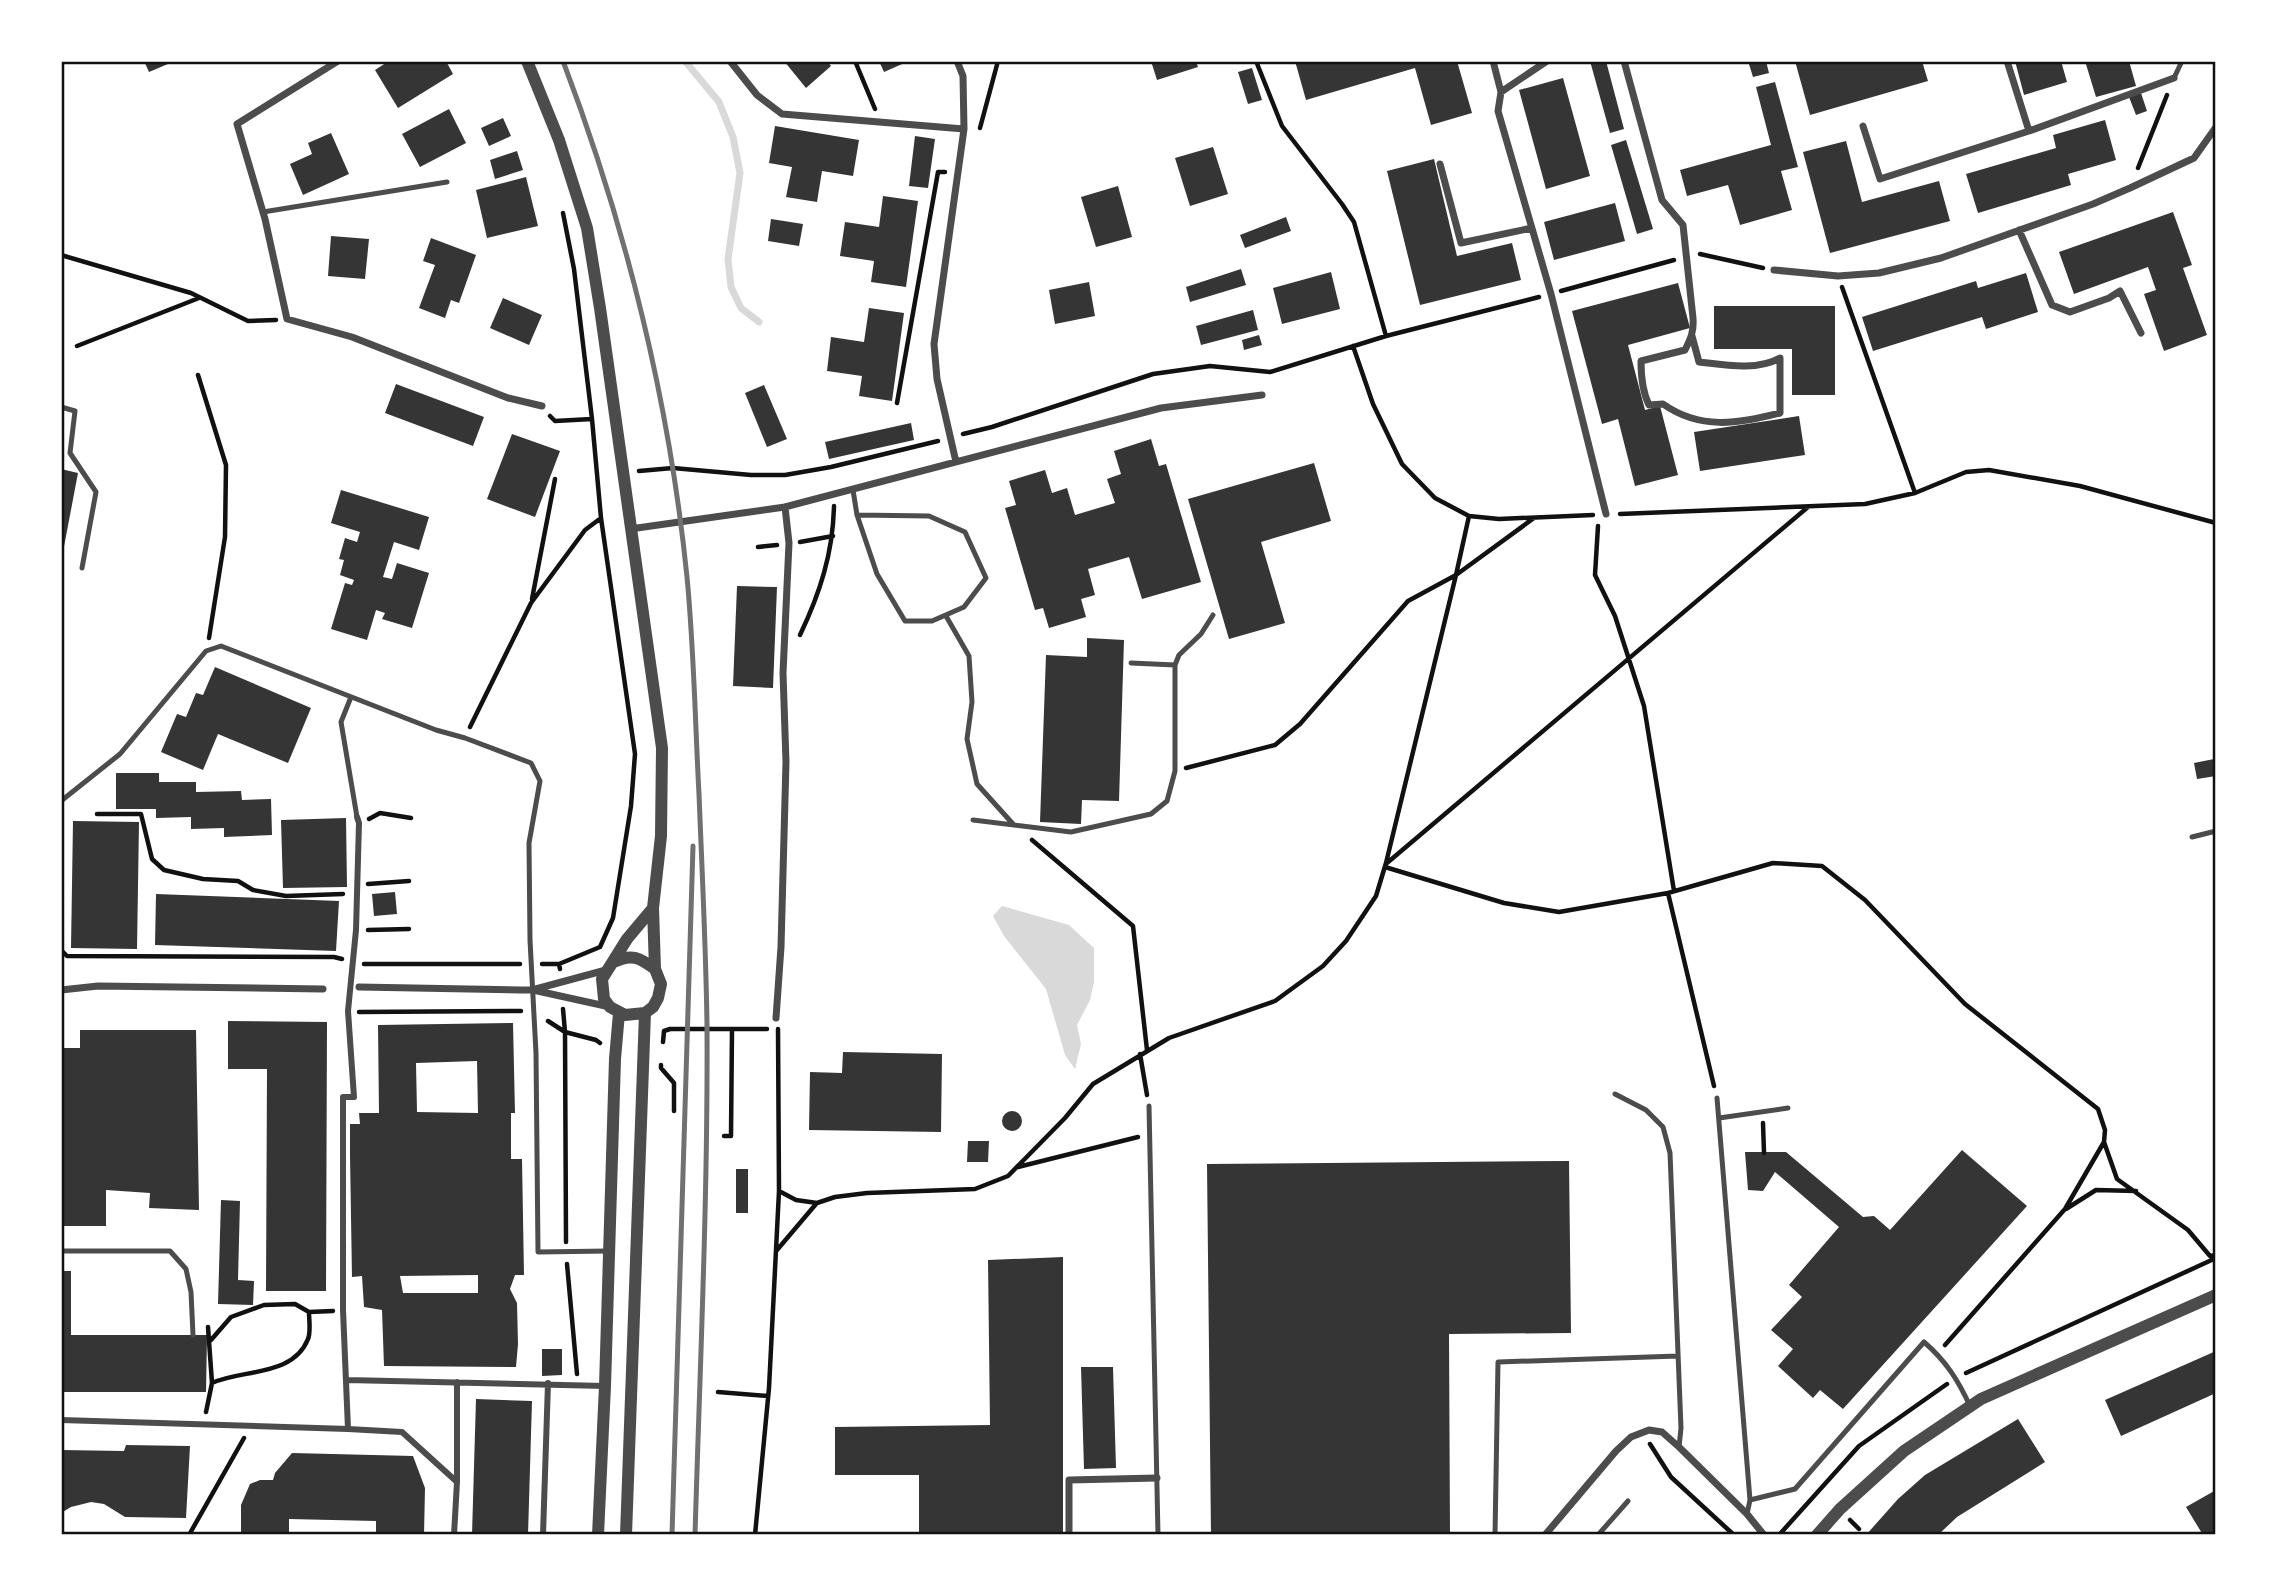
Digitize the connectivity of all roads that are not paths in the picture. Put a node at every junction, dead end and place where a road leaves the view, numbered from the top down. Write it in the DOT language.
graph roads {
  1 [pos="338,61"];
  2 [pos="527,61"];
  3 [pos="730,61"];
  4 [pos="957,61"];
  5 [pos="1493,61"];
  6 [pos="1547,61"];
  7 [pos="1624,61"];
  8 [pos="2007,61"];
  9 [pos="2182,61"];
  10 [pos="2174,78"];
  11 [pos="1501,92"];
  12 [pos="1863,126"];
  13 [pos="2216,127"];
  14 [pos="964,129"];
  15 [pos="2029,131"];
  16 [pos="1440,164"];
  17 [pos="447,182"];
  18 [pos="263,212"];
  19 [pos="1532,228"];
  20 [pos="2019,230"];
  21 [pos="1774,270"];
  22 [pos="2141,333"];
  23 [pos="1692,337"];
  24 [pos="1262,395"];
  25 [pos="542,406"];
  26 [pos="61,407"];
  27 [pos="956,462"];
  28 [pos="853,490"];
  29 [pos="785,507"];
  30 [pos="1603,514"];
  31 [pos="857,515"];
  32 [pos="630,529"];
  33 [pos="82,568"];
  34 [pos="946,615"];
  35 [pos="1213,615"];
  36 [pos="1131,663"];
  37 [pos="1175,666"];
  38 [pos="351,697"];
  39 [pos="61,801"];
  40 [pos="358,820"];
  41 [pos="973,820"];
  42 [pos="1013,824"];
  43 [pos="2216,831"];
  44 [pos="2192,837"];
  45 [pos="653,908"];
  46 [pos="610,966"];
  47 [pos="655,969"];
  48 [pos="359,988"];
  49 [pos="323,989"];
  50 [pos="61,990"];
  51 [pos="532,990"];
  52 [pos="615,1010"];
  53 [pos="645,1013"];
  54 [pos="776,1018"];
  55 [pos="1615,1094"];
  56 [pos="1717,1098"];
  57 [pos="1149,1106"];
  58 [pos="1788,1108"];
  59 [pos="1719,1118"];
  60 [pos="61,1251"];
  61 [pos="608,1251"];
  62 [pos="2216,1295"];
  63 [pos="193,1335"];
  64 [pos="1678,1356"];
  65 [pos="347,1380"];
  66 [pos="457,1382"];
  67 [pos="548,1383"];
  68 [pos="606,1386"];
  69 [pos="1970,1406"];
  70 [pos="61,1420"];
  71 [pos="348,1429"];
  72 [pos="1679,1447"];
  73 [pos="1157,1478"];
  74 [pos="457,1482"];
  75 [pos="1750,1500"];
  76 [pos="1628,1501"];
  77 [pos="1747,1514"];
  78 [pos="454,1535"];
  79 [pos="543,1535"];
  80 [pos="598,1535"];
  81 [pos="626,1535"];
  82 [pos="1069,1535"];
  83 [pos="1158,1535"];
  84 [pos="1495,1535"];
  85 [pos="1545,1535"];
  86 [pos="1598,1535"];
  87 [pos="1763,1535"];
  88 [pos="1817,1535"];
  1 -- 18 [label="street"];
  2 -- 32 [label="street"];
  3 -- 14 [label="street"];
  4 -- 14 [label="street"];
  5 -- 11 [label="street"];
  6 -- 11 [label="street"];
  7 -- 23 [label="street"];
  8 -- 15 [label="street"];
  9 -- 10 [label="lane"];
  10 -- 15 [label="street"];
  11 -- 19 [label="street"];
  12 -- 15 [label="street"];
  13 -- 20 [label="street"];
  14 -- 27 [label="street"];
  16 -- 19 [label="street"];
  17 -- 18 [label="lane"];
  18 -- 25 [label="street"];
  19 -- 30 [label="street"];
  20 -- 21 [label="street"];
  20 -- 22 [label="street"];
  23 -- 23 [label="street"];
  24 -- 27 [label="street"];
  26 -- 33 [label="lane"];
  27 -- 28 [label="street"];
  28 -- 29 [label="street"];
  28 -- 31 [label="lane"];
  29 -- 32 [label="street"];
  29 -- 54 [label="street"];
  31 -- 34 [label="lane"];
  31 -- 34 [label="lane"];
  32 -- 45 [label="street"];
  34 -- 42 [label="lane"];
  35 -- 37 [label="lane"];
  36 -- 37 [label="lane"];
  37 -- 42 [label="lane"];
  38 -- 39 [label="lane"];
  38 -- 40 [label="lane"];
  38 -- 51 [label="lane"];
  40 -- 65 [label="street"];
  41 -- 42 [label="lane"];
  43 -- 44 [label="lane"];
  45 -- 46 [label="street"];
  45 -- 47 [label="street"];
  46 -- 47 [label="street"];
  46 -- 51 [label="street"];
  46 -- 52 [label="street"];
  47 -- 53 [label="street"];
  48 -- 51 [label="street"];
  49 -- 50 [label="street"];
  51 -- 52 [label="street"];
  51 -- 61 [label="lane"];
  52 -- 53 [label="street"];
  52 -- 61 [label="street"];
  53 -- 81 [label="street"];
  55 -- 64 [label="lane"];
  56 -- 59 [label="lane"];
  57 -- 73 [label="lane"];
  58 -- 59 [label="lane"];
  59 -- 75 [label="lane"];
  60 -- 63 [label="lane"];
  61 -- 68 [label="street"];
  62 -- 69 [label="street"];
  64 -- 72 [label="lane"];
  64 -- 84 [label="lane"];
  65 -- 66 [label="street"];
  65 -- 71 [label="street"];
  66 -- 67 [label="street"];
  66 -- 74 [label="street"];
  67 -- 68 [label="street"];
  67 -- 79 [label="street"];
  68 -- 80 [label="street"];
  69 -- 75 [label="lane"];
  69 -- 88 [label="street"];
  70 -- 71 [label="street"];
  71 -- 74 [label="street"];
  72 -- 77 [label="street"];
  72 -- 85 [label="street"];
  73 -- 82 [label="street"];
  73 -- 83 [label="lane"];
  74 -- 78 [label="street"];
  75 -- 77 [label="lane"];
  76 -- 86 [label="lane"];
  77 -- 87 [label="street"];
}
